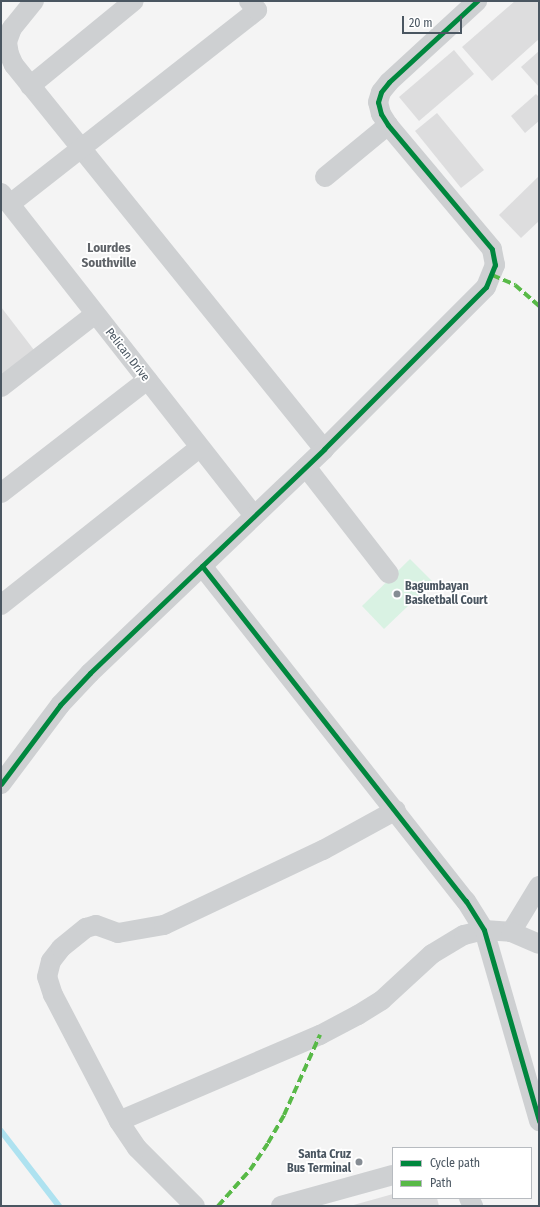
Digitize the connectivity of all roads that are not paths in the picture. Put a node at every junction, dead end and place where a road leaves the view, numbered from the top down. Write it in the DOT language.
graph roads {
  1 [pos="34,1"];
  2 [pos="134,1"];
  3 [pos="248,1"];
  4 [pos="477,1"];
  5 [pos="30,86"];
  6 [pos="388,125"];
  7 [pos="82,150"];
  8 [pos="325,177"];
  9 [pos="6,199"];
  10 [pos="96,314"];
  11 [pos="147,380"];
  12 [pos="1,387"];
  13 [pos="199,448"];
  14 [pos="324,449"];
  15 [pos="306,467"];
  16 [pos="1,493"];
  17 [pos="254,516"];
  18 [pos="202,566"];
  19 [pos="389,574"];
  20 [pos="1,605"];
  21 [pos="1,784"];
  22 [pos="396,810"];
  23 [pos="539,886"];
  24 [pos="484,930"];
  25 [pos="512,932"];
  26 [pos="539,944"];
  27 [pos="119,1121"];
  28 [pos="539,1121"];
  29 [pos="392,1175"];
  30 [pos="195,1206"];
  31 [pos="281,1206"];
  1 -- 5 [label="street"];
  2 -- 5 [label="street"];
  3 -- 7 [label="street"];
  4 -- 6 [label="street"];
  5 -- 7 [label="street"];
  6 -- 8 [label="street"];
  6 -- 14 [label="street"];
  7 -- 9 [label="street"];
  7 -- 14 [label="street"];
  9 -- 10 [label="street, Pelican Drive"];
  10 -- 11 [label="street, Pelican Drive"];
  10 -- 12 [label="street"];
  11 -- 13 [label="street, Pelican Drive"];
  11 -- 16 [label="street"];
  13 -- 17 [label="street, Pelican Drive"];
  13 -- 20 [label="street"];
  14 -- 15 [label="street"];
  15 -- 17 [label="street"];
  15 -- 19 [label="street"];
  17 -- 18 [label="street"];
  18 -- 21 [label="street"];
  18 -- 22 [label="street"];
  22 -- 24 [label="street"];
  22 -- 27 [label="street"];
  23 -- 25 [label="street"];
  24 -- 25 [label="street"];
  24 -- 27 [label="street"];
  24 -- 28 [label="street"];
  25 -- 26 [label="street"];
  27 -- 30 [label="street"];
  29 -- 31 [label="street"];
}
